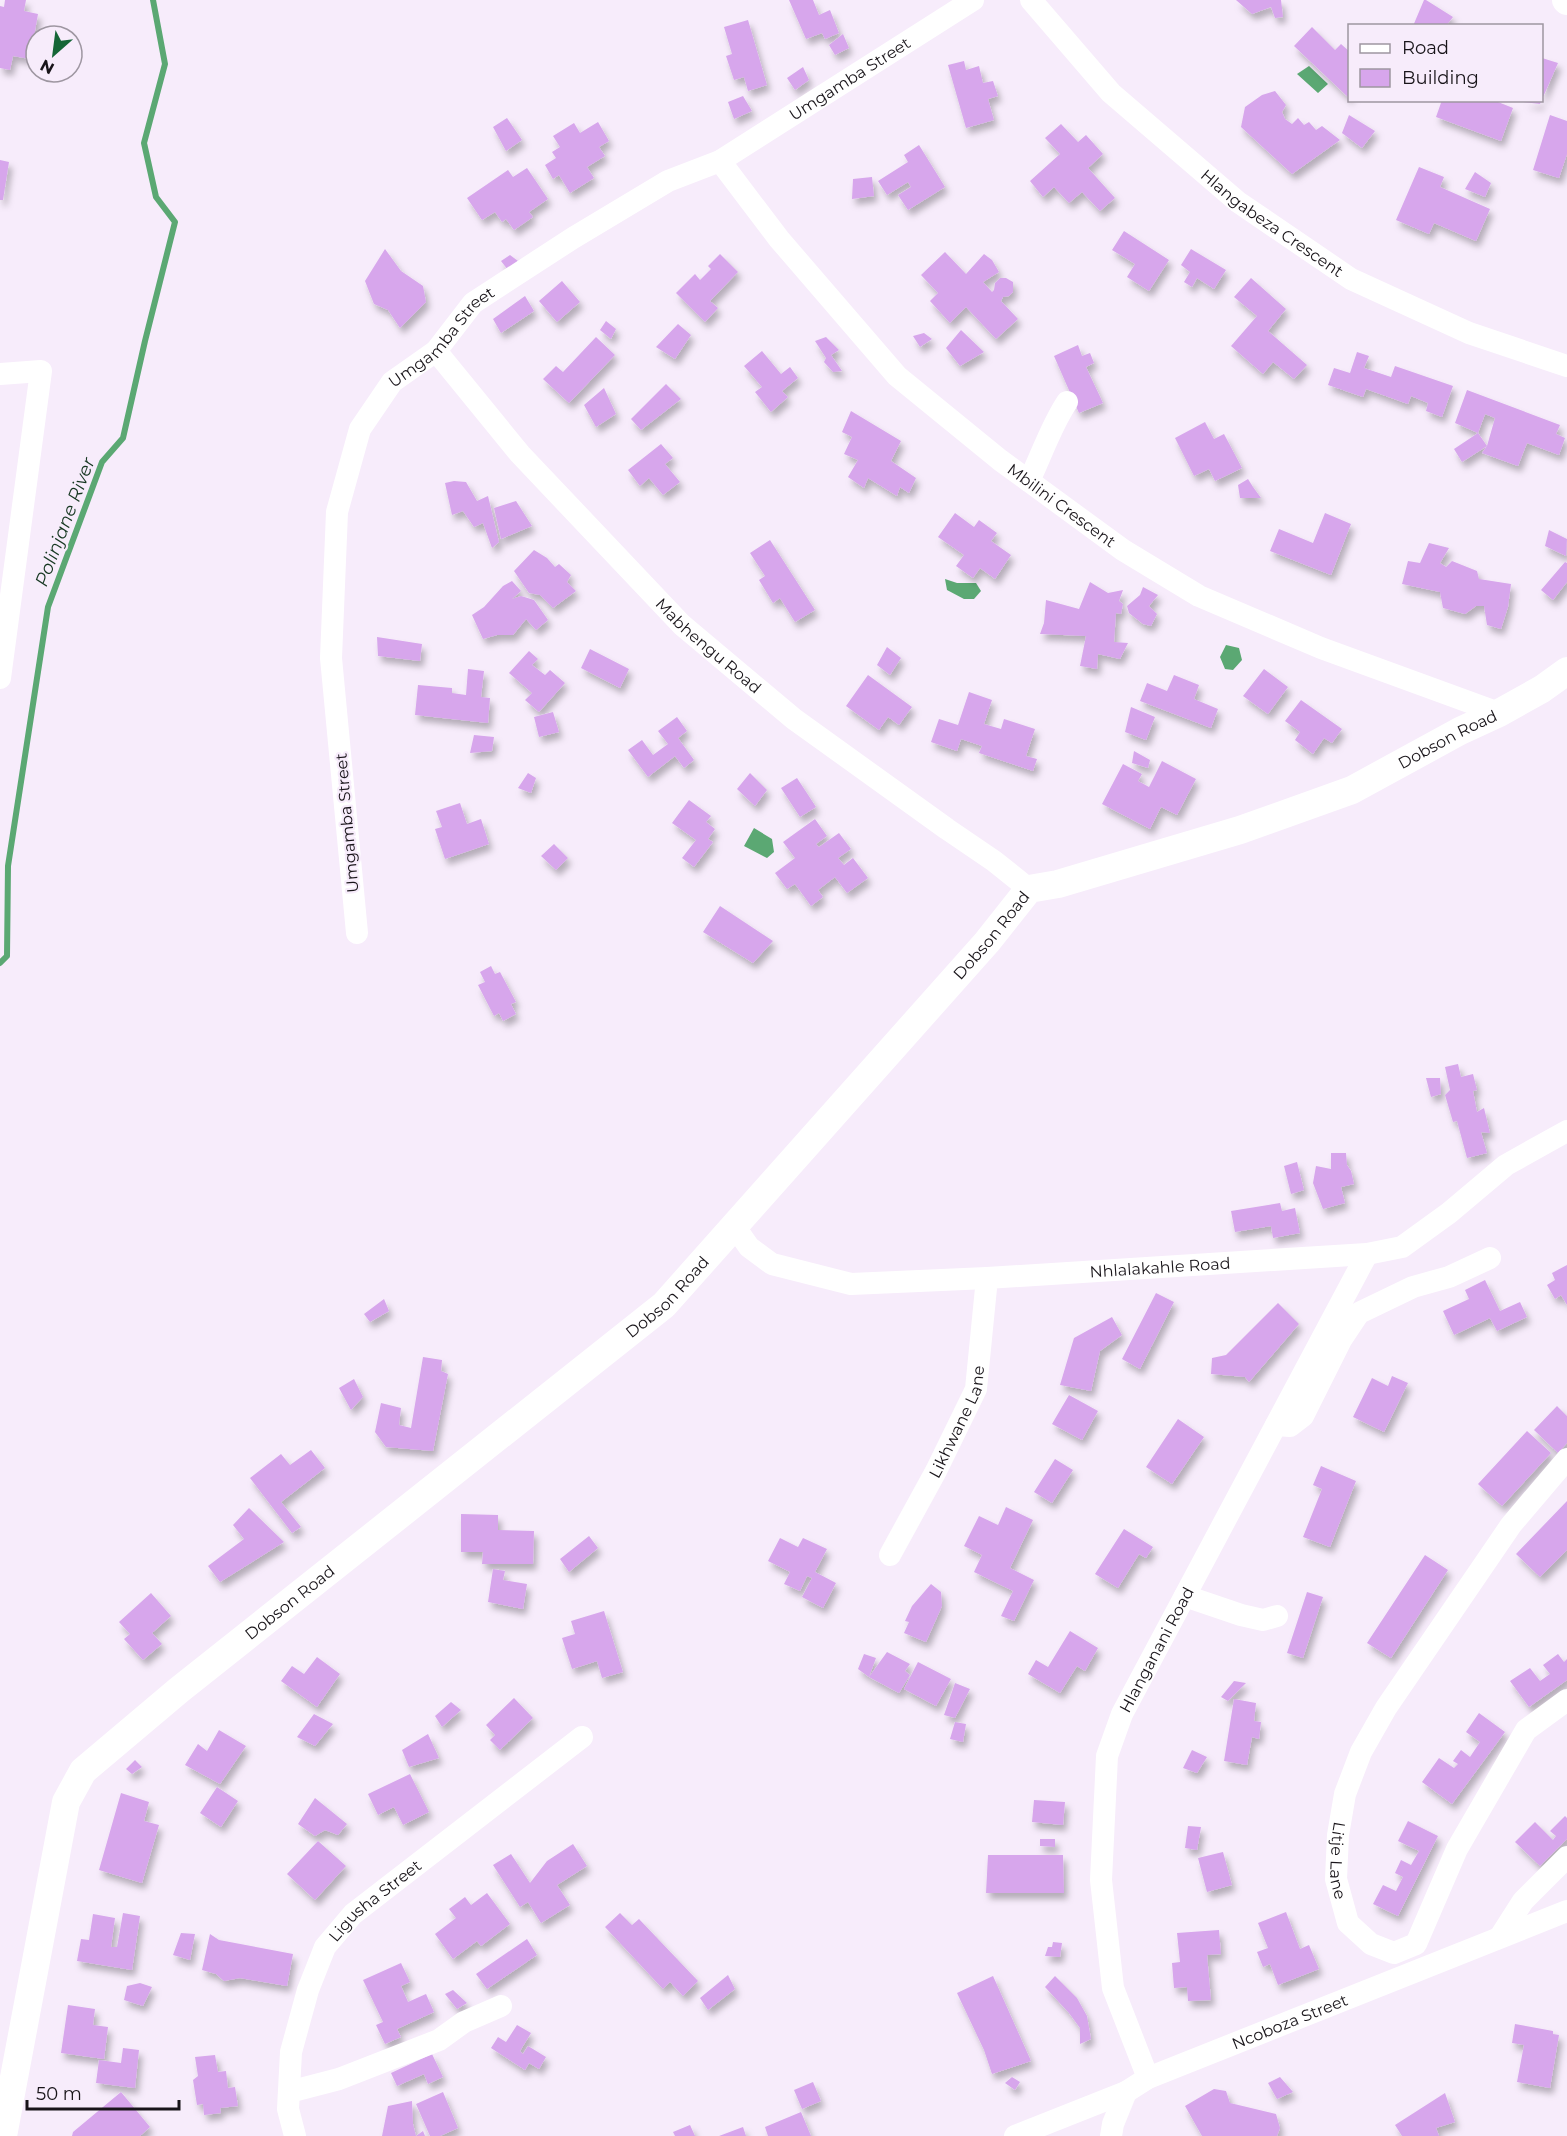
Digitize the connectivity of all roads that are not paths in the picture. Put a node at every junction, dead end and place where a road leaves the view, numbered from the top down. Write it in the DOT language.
graph roads {
  1 [pos="973,0"];
  2 [pos="1031,0"];
  3 [pos="720,161"];
  4 [pos="436,351"];
  5 [pos="1567,366"];
  6 [pos="0,374"];
  7 [pos="1067,402"];
  8 [pos="1029,481"];
  9 [pos="1567,672"];
  10 [pos="0,678"];
  11 [pos="1499,713"];
  12 [pos="1029,889"];
  13 [pos="357,933"];
  14 [pos="1563,1139"];
  15 [pos="735,1227"];
  16 [pos="1367,1254"];
  17 [pos="1490,1258"];
  18 [pos="987,1278"];
  19 [pos="1276,1425"];
  20 [pos="1567,1459"];
  21 [pos="890,1555"];
  22 [pos="1185,1596"];
  23 [pos="1277,1616"];
  24 [pos="1567,1700"];
  25 [pos="582,1737"];
  26 [pos="1567,1857"];
  27 [pos="1567,1911"];
  28 [pos="1500,1937"];
  29 [pos="501,2006"];
  30 [pos="1148,2078"];
  31 [pos="289,2092"];
  32 [pos="1126,2092"];
  33 [pos="3,2136"];
  34 [pos="295,2136"];
  35 [pos="1016,2136"];
  36 [pos="1111,2136"];
  1 -- 3 [label="street, Umgamba Street"];
  2 -- 5 [label="street, Hlangabeza Crescent"];
  3 -- 4 [label="street, Umgamba Street"];
  3 -- 8 [label="street, Mbilini Crescent"];
  4 -- 12 [label="street, Mabhengu Road"];
  4 -- 13 [label="street, Umgamba Street"];
  6 -- 10 [label="street"];
  7 -- 8 [label="street"];
  8 -- 11 [label="street, Mbilini Crescent"];
  9 -- 11 [label="street, Dobson Road"];
  11 -- 12 [label="street, Dobson Road"];
  12 -- 15 [label="street, Dobson Road"];
  14 -- 16 [label="street, Nhlalakahle Road"];
  15 -- 18 [label="street, Nhlalakahle Road"];
  15 -- 33 [label="street, Dobson Road"];
  16 -- 18 [label="street, Nhlalakahle Road"];
  16 -- 19 [label="street, Hlanganani Road"];
  17 -- 19 [label="street"];
  18 -- 21 [label="street, Likhwane Lane"];
  19 -- 22 [label="street, Hlanganani Road"];
  20 -- 24 [label="street, Litje Lane"];
  22 -- 23 [label="street"];
  22 -- 30 [label="street, Hlanganani Road"];
  25 -- 31 [label="street, Ligusha Street"];
  26 -- 28 [label="street"];
  27 -- 28 [label="street, Ncoboza Street"];
  28 -- 30 [label="street, Ncoboza Street"];
  29 -- 31 [label="street"];
  30 -- 32 [label="street, Ncoboza Street"];
  31 -- 34 [label="street, Ligusha Street"];
  32 -- 35 [label="street, Ncoboza Street"];
  32 -- 36 [label="street"];
}
